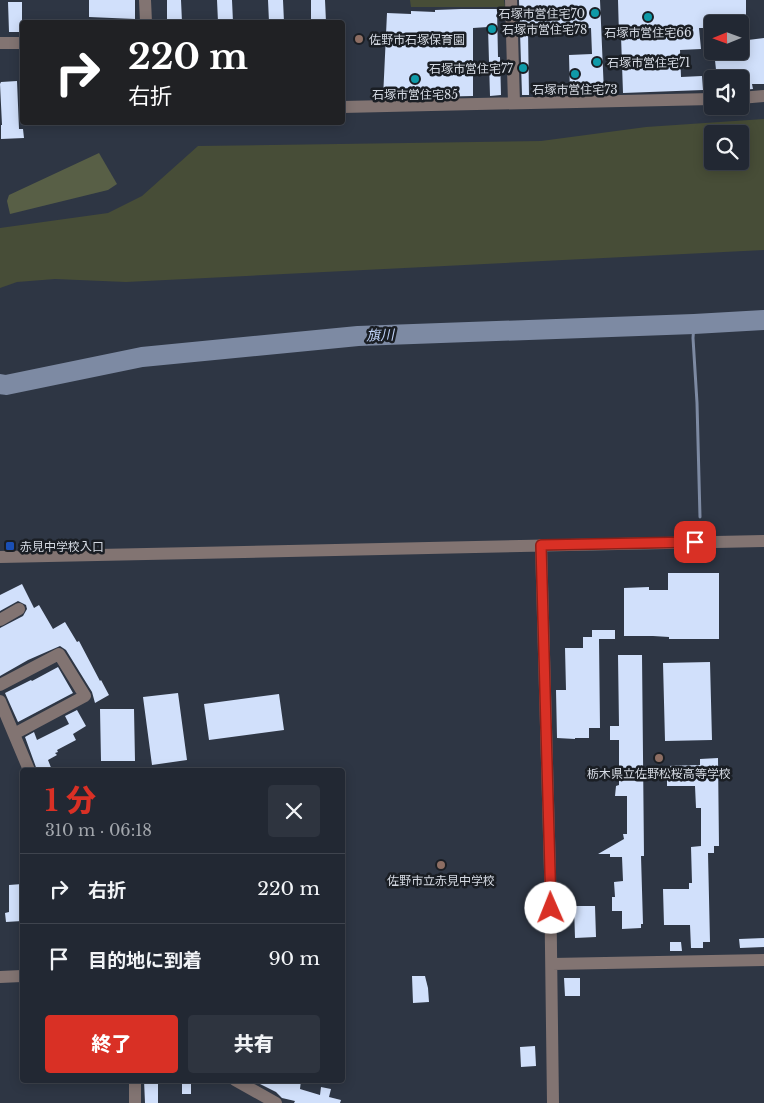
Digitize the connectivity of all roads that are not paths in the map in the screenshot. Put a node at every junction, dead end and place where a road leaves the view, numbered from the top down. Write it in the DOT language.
graph roads {
  1 [pos="145,0"];
  2 [pos="511,0"];
  3 [pos="146,20"];
  4 [pos="0,43"];
  5 [pos="20,43"];
  6 [pos="764,96"];
  7 [pos="749,97"];
  8 [pos="704,99"];
  9 [pos="514,103"];
  10 [pos="345,107"];
  11 [pos="764,541"];
  12 [pos="541,545"];
  13 [pos="0,557"];
  14 [pos="19,609"];
  15 [pos="0,620"];
  16 [pos="0,685"];
  17 [pos="0,701"];
  18 [pos="14,734"];
  19 [pos="27,768"];
  20 [pos="764,960"];
  21 [pos="552,964"];
  22 [pos="20,976"];
  23 [pos="0,977"];
  24 [pos="135,1083"];
  25 [pos="240,1083"];
  26 [pos="136,1103"];
  27 [pos="276,1103"];
  28 [pos="553,1103"];
  1 -- 3 [label="street"];
  2 -- 9 [label="street"];
  4 -- 5 [label="street"];
  6 -- 7 [label="street"];
  8 -- 9 [label="street"];
  9 -- 10 [label="street"];
  11 -- 12 [label="street"];
  12 -- 13 [label="street"];
  12 -- 21 [label="street"];
  14 -- 15 [label="street"];
  16 -- 18 [label="street"];
  17 -- 18 [label="street"];
  18 -- 19 [label="street"];
  20 -- 21 [label="street"];
  21 -- 28 [label="street"];
  22 -- 23 [label="street"];
  24 -- 26 [label="street"];
  25 -- 27 [label="street"];
}
